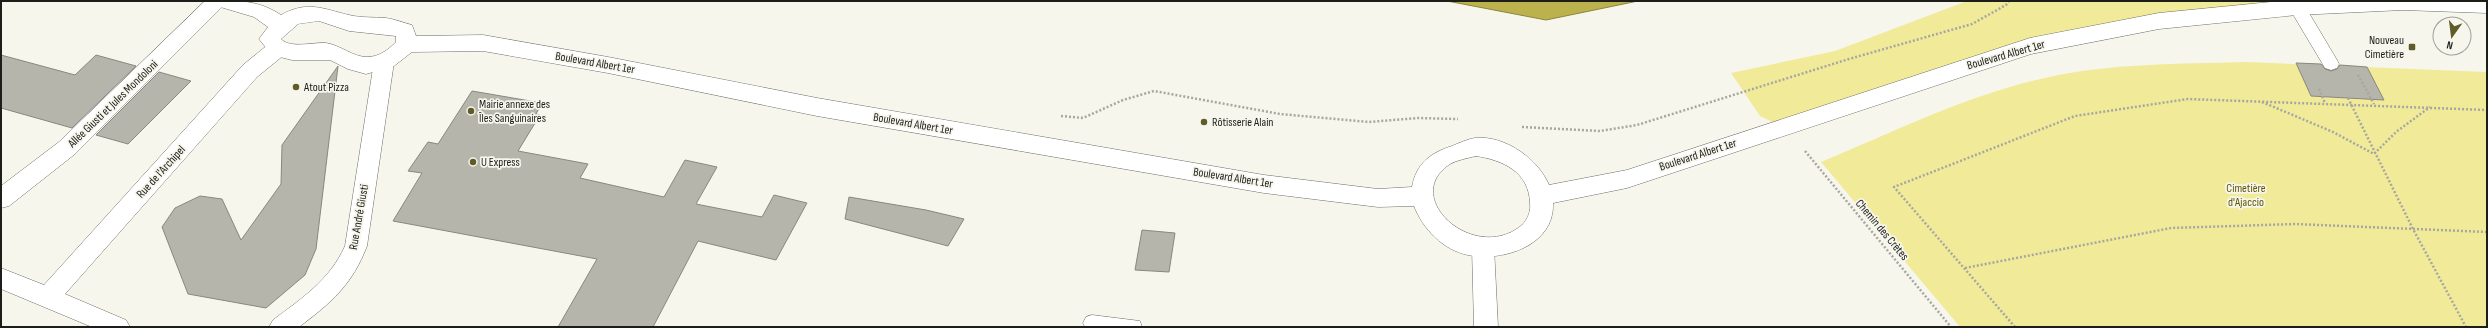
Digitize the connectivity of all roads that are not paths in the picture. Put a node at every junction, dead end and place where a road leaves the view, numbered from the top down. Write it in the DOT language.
graph roads {
  1 [pos="218,1"];
  2 [pos="224,1"];
  3 [pos="2487,5"];
  4 [pos="2297,7"];
  5 [pos="280,25"];
  6 [pos="407,44"];
  7 [pos="277,49"];
  8 [pos="384,62"];
  9 [pos="2331,64"];
  10 [pos="1421,196"];
  11 [pos="1542,196"];
  12 [pos="1,199"];
  13 [pos="1483,248"];
  14 [pos="1,278"];
  15 [pos="47,298"];
  16 [pos="1092,323"];
  17 [pos="118,327"];
  18 [pos="281,327"];
  19 [pos="1133,327"];
  20 [pos="1486,327"];
  1 -- 12 [label="main road, Allée Giusti et Jules Mondoloni"];
  2 -- 5 [label="main road"];
  3 -- 4 [label="main road, Boulevard Albert 1er"];
  4 -- 9 [label="lane"];
  4 -- 11 [label="main road, Boulevard Albert 1er"];
  5 -- 6 [label="main road"];
  5 -- 7 [label="main road"];
  6 -- 8 [label="main road"];
  6 -- 10 [label="main road, Boulevard Albert 1er"];
  7 -- 8 [label="main road"];
  7 -- 15 [label="main road, Rue de l'Archipel"];
  8 -- 18 [label="main road, Rue André Giusti"];
  10 -- 11 [label="main road"];
  10 -- 13 [label="main road"];
  11 -- 13 [label="main road"];
  13 -- 20 [label="main road"];
  14 -- 15 [label="main road"];
  15 -- 17 [label="main road"];
  16 -- 19 [label="lane"];
}
